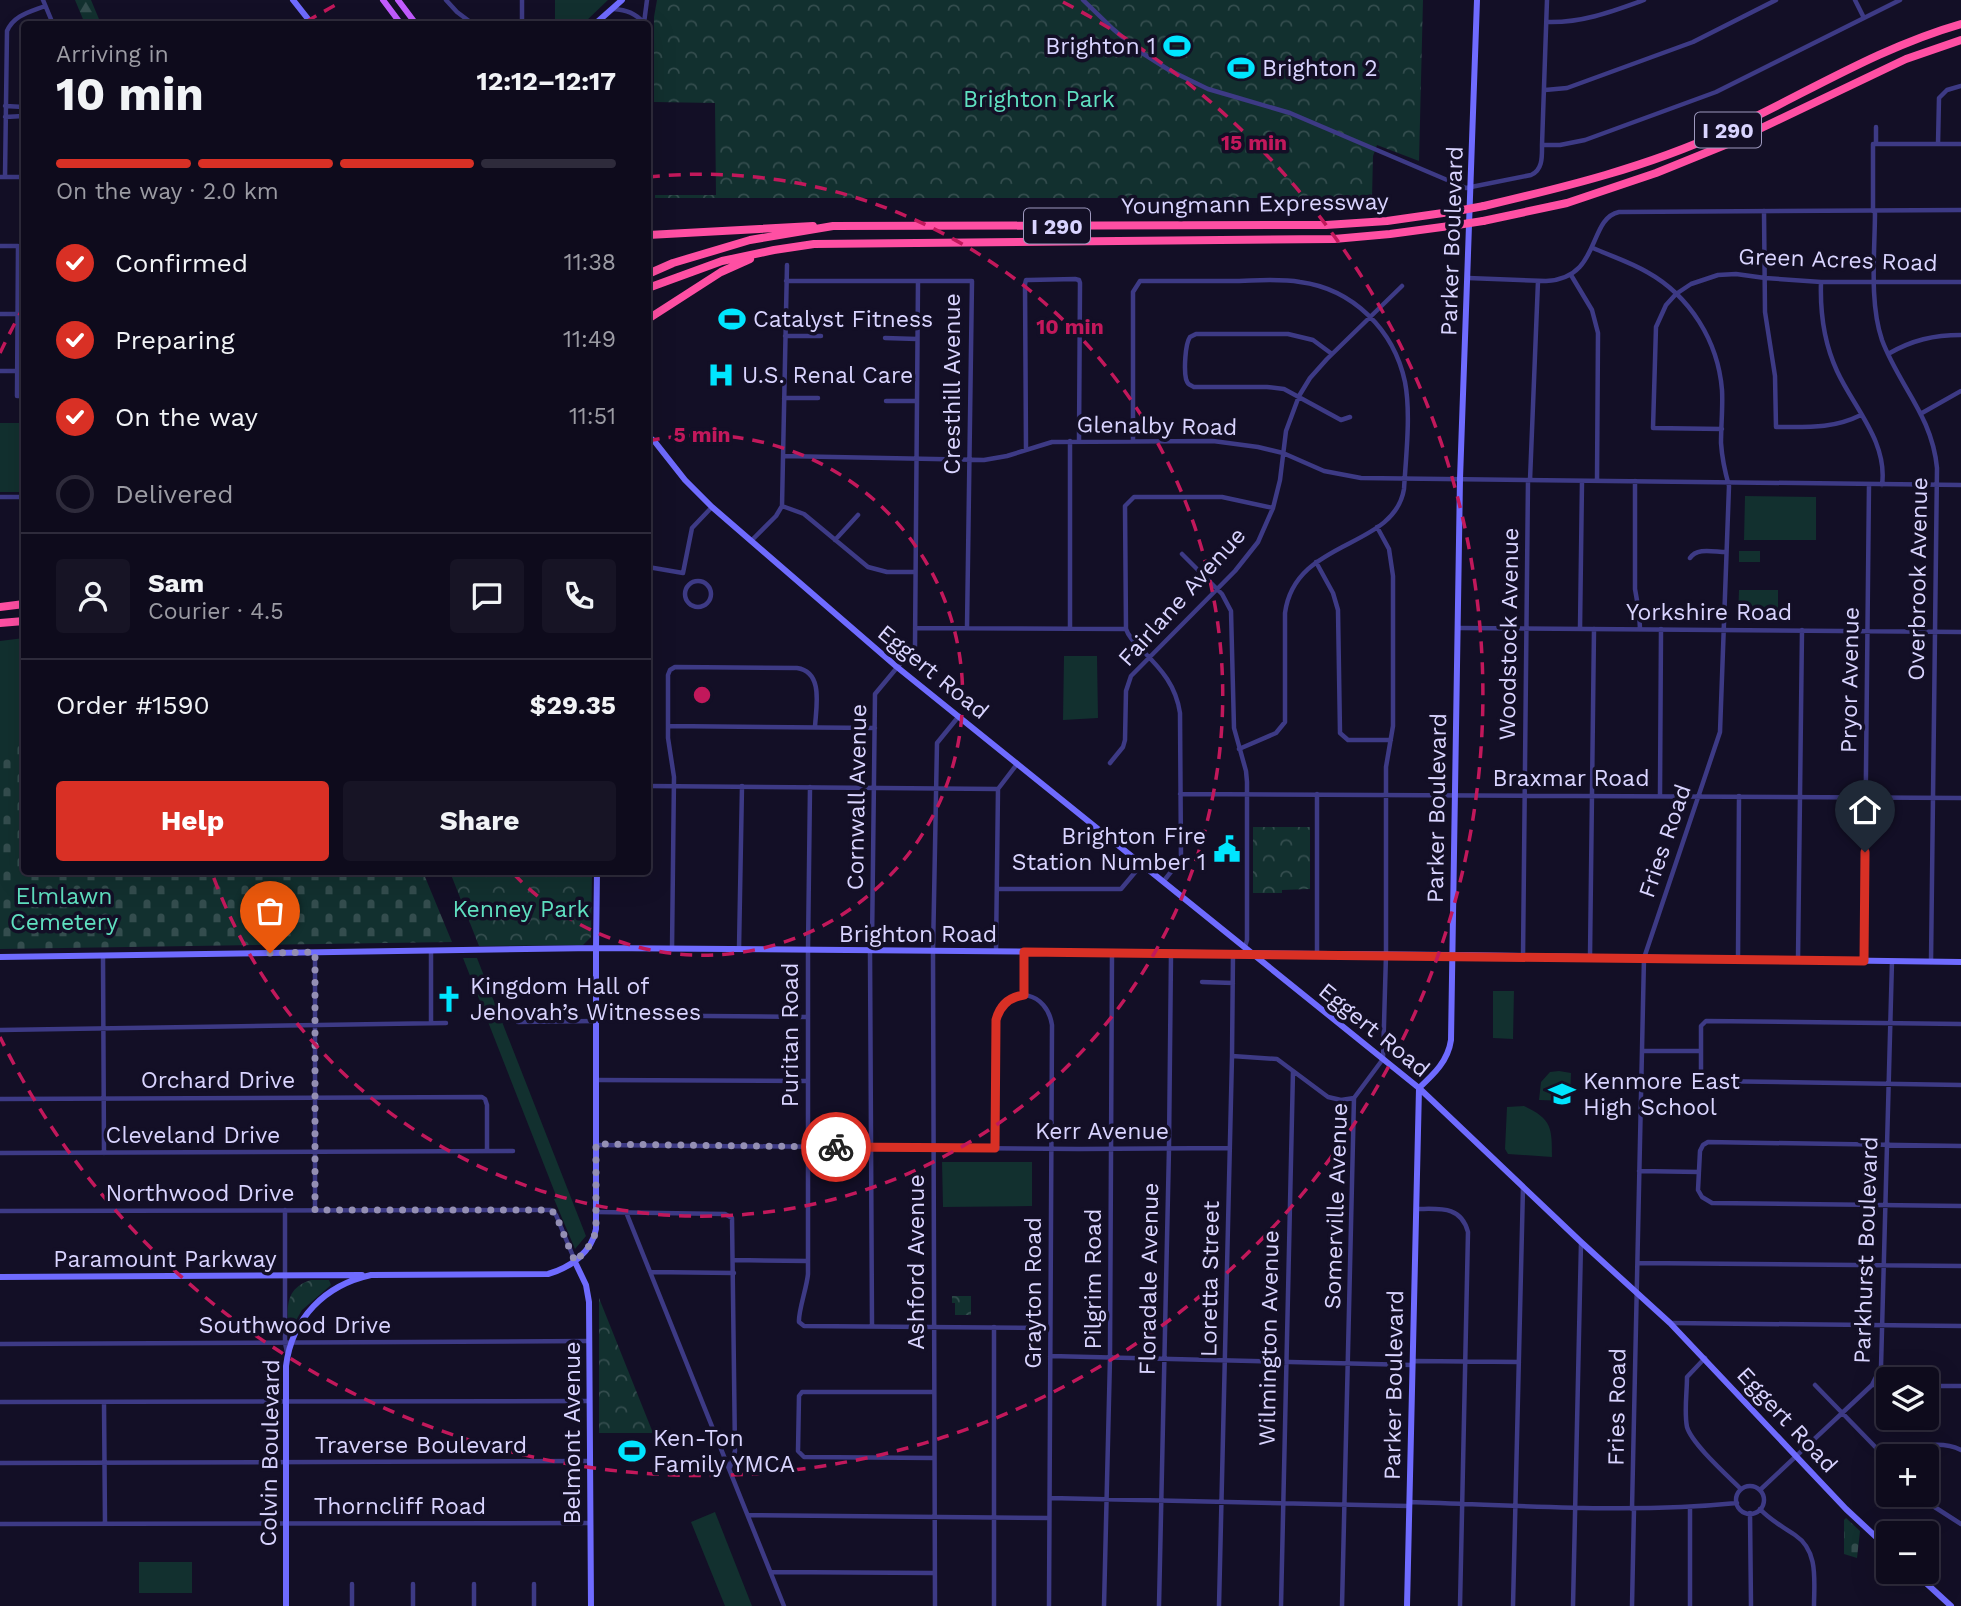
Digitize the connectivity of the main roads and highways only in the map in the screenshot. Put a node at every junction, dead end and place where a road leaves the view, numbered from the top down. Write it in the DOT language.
graph roads {
  1 [pos="383,0"];
  2 [pos="398,0"];
  3 [pos="399,21"];
  4 [pos="414,21"];
  5 [pos="1961,23"];
  6 [pos="1961,42"];
  7 [pos="833,226"];
  8 [pos="651,235"];
  9 [pos="774,250"];
  10 [pos="651,273"];
  11 [pos="651,287"];
  12 [pos="651,317"];
  13 [pos="21,604"];
  14 [pos="0,607"];
  15 [pos="21,621"];
  16 [pos="0,623"];
  1 -- 3 [label="main road"];
  2 -- 4 [label="main road"];
  5 -- 7 [label="highway, Youngmann Expressway / I 290, bridge"];
  6 -- 9 [label="highway, Youngmann Expressway / I 290, bridge"];
  7 -- 8 [label="highway"];
  7 -- 10 [label="highway, Youngmann Expressway / I 290"];
  9 -- 11 [label="highway, Youngmann Expressway / I 290"];
  9 -- 12 [label="highway"];
  13 -- 14 [label="highway"];
  15 -- 16 [label="highway"];
}
